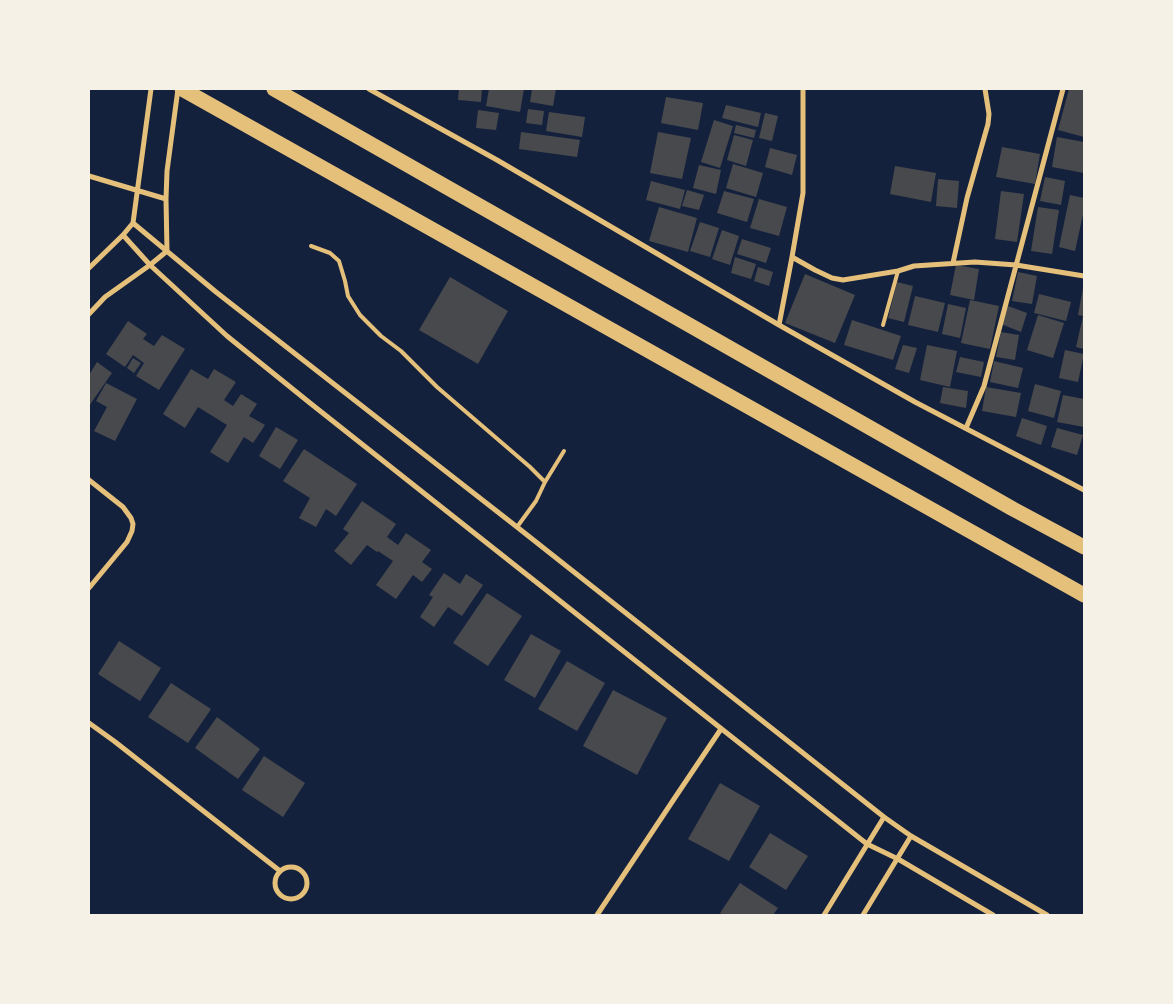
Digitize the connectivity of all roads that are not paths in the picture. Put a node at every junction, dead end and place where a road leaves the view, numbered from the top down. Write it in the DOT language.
graph roads {
  1 [pos="151,89"];
  2 [pos="178,89"];
  3 [pos="182,89"];
  4 [pos="274,89"];
  5 [pos="369,89"];
  6 [pos="803,89"];
  7 [pos="985,89"];
  8 [pos="1063,89"];
  9 [pos="89,176"];
  10 [pos="137,190"];
  11 [pos="166,199"];
  12 [pos="133,223"];
  13 [pos="123,235"];
  14 [pos="311,246"];
  15 [pos="167,250"];
  16 [pos="792,257"];
  17 [pos="953,263"];
  18 [pos="150,264"];
  19 [pos="1016,265"];
  20 [pos="89,268"];
  21 [pos="898,271"];
  22 [pos="1084,276"];
  23 [pos="89,314"];
  24 [pos="779,325"];
  25 [pos="883,325"];
  26 [pos="966,428"];
  27 [pos="564,451"];
  28 [pos="89,480"];
  29 [pos="545,482"];
  30 [pos="1084,490"];
  31 [pos="517,527"];
  32 [pos="1084,547"];
  33 [pos="89,588"];
  34 [pos="1084,596"];
  35 [pos="89,723"];
  36 [pos="721,729"];
  37 [pos="884,817"];
  38 [pos="911,836"];
  39 [pos="867,844"];
  40 [pos="898,859"];
  41 [pos="280,871"];
  42 [pos="597,915"];
  43 [pos="824,915"];
  44 [pos="862,915"];
  45 [pos="993,915"];
  46 [pos="1047,915"];
  1 -- 10 [label="street"];
  2 -- 11 [label="street"];
  3 -- 34 [label="highway"];
  4 -- 32 [label="highway"];
  5 -- 24 [label="street"];
  6 -- 16 [label="street"];
  7 -- 17 [label="street"];
  8 -- 19 [label="street"];
  9 -- 10 [label="street"];
  10 -- 11 [label="street"];
  10 -- 12 [label="street"];
  11 -- 15 [label="street"];
  12 -- 13 [label="street"];
  12 -- 15 [label="street"];
  13 -- 18 [label="street"];
  13 -- 20 [label="street"];
  14 -- 29 [label="lane"];
  15 -- 18 [label="street"];
  15 -- 31 [label="street"];
  16 -- 21 [label="street"];
  16 -- 24 [label="street"];
  17 -- 19 [label="street"];
  17 -- 21 [label="street"];
  18 -- 23 [label="street"];
  18 -- 36 [label="street"];
  19 -- 22 [label="street"];
  19 -- 26 [label="street"];
  21 -- 25 [label="lane"];
  24 -- 26 [label="street"];
  26 -- 30 [label="street"];
  27 -- 29 [label="lane"];
  28 -- 33 [label="street"];
  29 -- 31 [label="lane"];
  31 -- 37 [label="street"];
  35 -- 41 [label="street"];
  36 -- 39 [label="street"];
  36 -- 42 [label="street"];
  37 -- 38 [label="street"];
  37 -- 39 [label="street"];
  38 -- 40 [label="street"];
  38 -- 46 [label="street"];
  39 -- 40 [label="street"];
  39 -- 43 [label="street"];
  40 -- 44 [label="street"];
  40 -- 45 [label="street"];
  41 -- 41 [label="street"];
}
